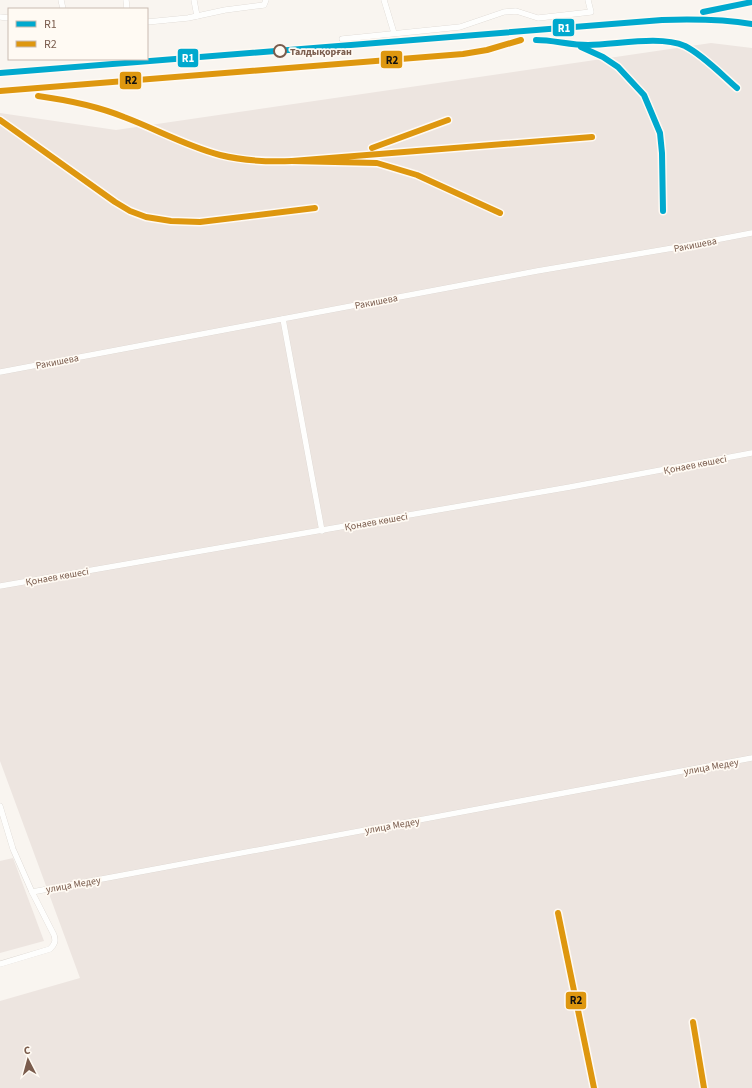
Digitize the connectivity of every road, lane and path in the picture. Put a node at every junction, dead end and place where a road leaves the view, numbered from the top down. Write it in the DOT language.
graph roads {
  1 [pos="194,0"];
  2 [pos="266,0"];
  3 [pos="384,0"];
  4 [pos="588,0"];
  5 [pos="197,16"];
  6 [pos="148,22"];
  7 [pos="394,33"];
  8 [pos="342,39"];
  9 [pos="752,233"];
  10 [pos="283,319"];
  11 [pos="0,372"];
  12 [pos="752,453"];
  13 [pos="322,531"];
  14 [pos="0,586"];
  15 [pos="752,758"];
  16 [pos="0,806"];
  17 [pos="32,892"];
  18 [pos="0,964"];
  1 -- 5 [label="street"];
  2 -- 5 [label="street"];
  3 -- 7 [label="street"];
  4 -- 7 [label="street"];
  5 -- 6 [label="street"];
  7 -- 8 [label="street"];
  9 -- 10 [label="street, Ракишева"];
  10 -- 11 [label="street, Ракишева"];
  10 -- 13 [label="street"];
  12 -- 13 [label="street, Қонаев көшесі"];
  13 -- 14 [label="street, Қонаев көшесі"];
  15 -- 17 [label="street, улица Медеу"];
  16 -- 17 [label="street"];
  17 -- 18 [label="street"];
}
